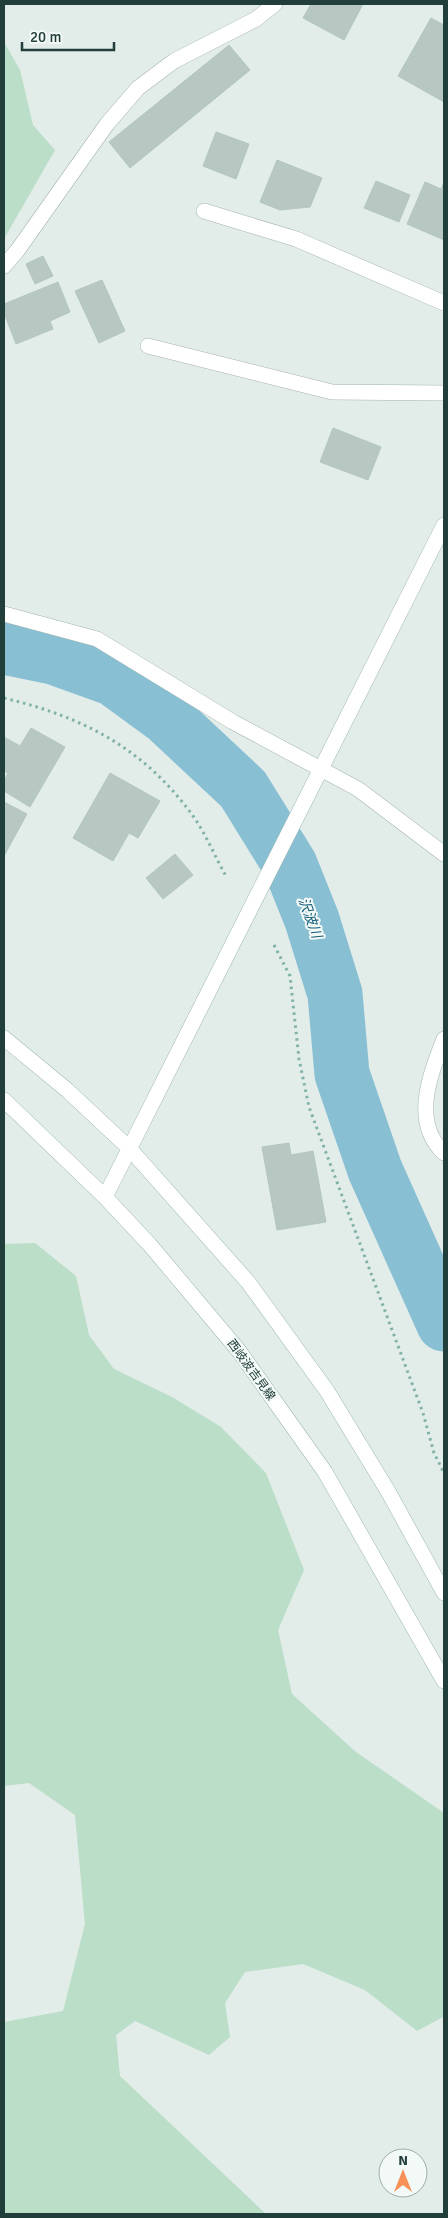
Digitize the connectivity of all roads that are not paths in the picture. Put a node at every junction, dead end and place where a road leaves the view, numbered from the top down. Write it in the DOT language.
graph roads {
  1 [pos="275,4"];
  2 [pos="204,212"];
  3 [pos="4,266"];
  4 [pos="444,303"];
  5 [pos="148,346"];
  6 [pos="444,393"];
  7 [pos="444,525"];
  8 [pos="4,614"];
  9 [pos="321,768"];
  10 [pos="444,854"];
  11 [pos="4,1038"];
  12 [pos="444,1039"];
  13 [pos="4,1100"];
  14 [pos="128,1148"];
  15 [pos="444,1153"];
  16 [pos="105,1196"];
  17 [pos="444,1594"];
  18 [pos="444,1681"];
  1 -- 3 [label="street"];
  2 -- 4 [label="street"];
  5 -- 6 [label="street"];
  7 -- 9 [label="street"];
  8 -- 9 [label="street"];
  9 -- 10 [label="street"];
  9 -- 14 [label="street"];
  11 -- 14 [label="street"];
  12 -- 15 [label="street"];
  13 -- 16 [label="street, 西岐波吉見線"];
  14 -- 16 [label="street"];
  14 -- 17 [label="street"];
  16 -- 18 [label="street, 西岐波吉見線"];
}
